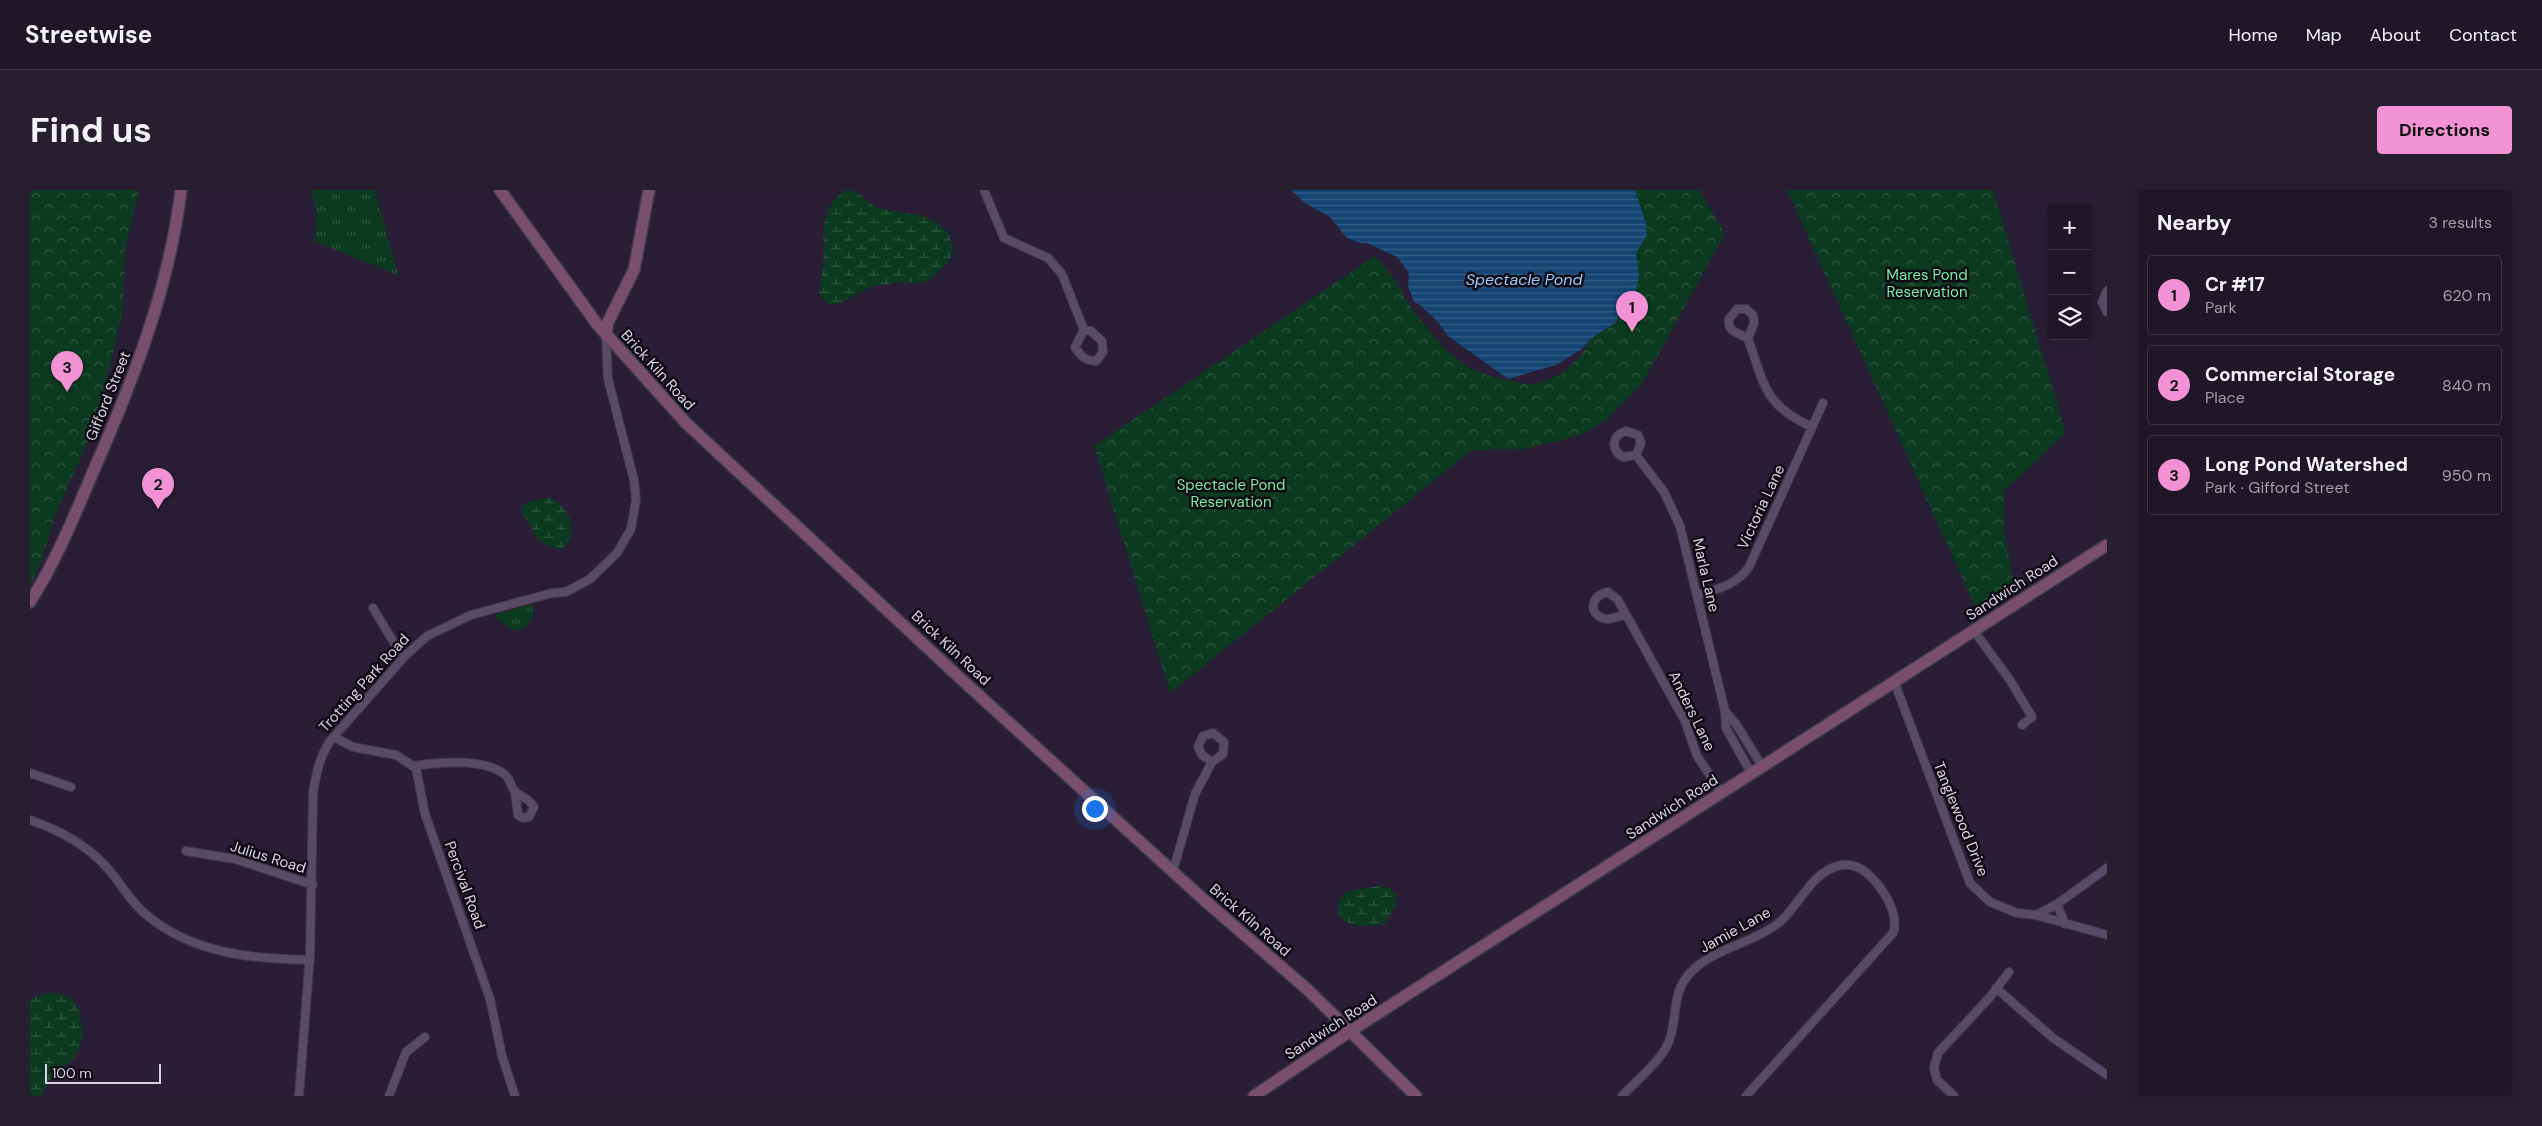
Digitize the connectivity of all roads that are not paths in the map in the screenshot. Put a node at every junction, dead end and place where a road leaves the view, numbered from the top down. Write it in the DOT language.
graph roads {
  1 [pos="181,190"];
  2 [pos="500,190"];
  3 [pos="649,190"];
  4 [pos="984,190"];
  5 [pos="2107,291"];
  6 [pos="2107,312"];
  7 [pos="1084,330"];
  8 [pos="606,334"];
  9 [pos="1748,340"];
  10 [pos="1823,403"];
  11 [pos="1812,427"];
  12 [pos="1636,455"];
  13 [pos="2107,545"];
  14 [pos="1698,595"];
  15 [pos="30,602"];
  16 [pos="373,608"];
  17 [pos="1626,614"];
  18 [pos="1974,631"];
  19 [pos="405,656"];
  20 [pos="1894,681"];
  21 [pos="1725,711"];
  22 [pos="2032,716"];
  23 [pos="2041,716"];
  24 [pos="2022,725"];
  25 [pos="334,737"];
  26 [pos="1212,762"];
  27 [pos="413,766"];
  28 [pos="1762,766"];
  29 [pos="30,773"];
  30 [pos="1751,773"];
  31 [pos="71,787"];
  32 [pos="515,791"];
  33 [pos="1722,793"];
  34 [pos="30,820"];
  35 [pos="186,851"];
  36 [pos="2107,868"];
  37 [pos="1173,871"];
  38 [pos="312,885"];
  39 [pos="2057,904"];
  40 [pos="2036,915"];
  41 [pos="2065,924"];
  42 [pos="2107,935"];
  43 [pos="310,960"];
  44 [pos="2009,972"];
  45 [pos="1996,988"];
  46 [pos="1349,1032"];
  47 [pos="425,1037"];
  48 [pos="2107,1075"];
  49 [pos="302,1096"];
  50 [pos="389,1096"];
  51 [pos="515,1096"];
  52 [pos="1254,1096"];
  53 [pos="1416,1096"];
  54 [pos="1622,1096"];
  55 [pos="1746,1096"];
  56 [pos="1954,1096"];
  1 -- 15 [label="main road, Gifford Street"];
  2 -- 8 [label="main road, Brick Kiln Road"];
  3 -- 8 [label="main road"];
  4 -- 7 [label="street"];
  5 -- 6 [label="street"];
  8 -- 19 [label="street, Trotting Park Road"];
  8 -- 37 [label="main road, Brick Kiln Road"];
  9 -- 11 [label="street"];
  10 -- 11 [label="street, Victoria Lane"];
  11 -- 14 [label="street, Victoria Lane"];
  12 -- 14 [label="street, Marla Lane"];
  13 -- 18 [label="main road, Sandwich Road"];
  14 -- 21 [label="street, Marla Lane"];
  16 -- 19 [label="street"];
  17 -- 33 [label="street, Anders Lane"];
  18 -- 20 [label="main road, Sandwich Road"];
  18 -- 22 [label="street"];
  19 -- 25 [label="street, Trotting Park Road"];
  20 -- 28 [label="main road, Sandwich Road"];
  20 -- 40 [label="street, Tanglewood Drive"];
  21 -- 28 [label="street, Marla Lane"];
  21 -- 30 [label="street, Marla Lane"];
  22 -- 23 [label="street"];
  22 -- 24 [label="street"];
  25 -- 27 [label="street"];
  25 -- 38 [label="street, Trotting Park Road"];
  26 -- 37 [label="street"];
  27 -- 32 [label="street"];
  27 -- 51 [label="street, Percival Road"];
  28 -- 30 [label="main road, Sandwich Road"];
  29 -- 31 [label="street"];
  30 -- 33 [label="main road, Sandwich Road"];
  33 -- 46 [label="main road, Sandwich Road"];
  34 -- 43 [label="street"];
  35 -- 38 [label="street, Julius Road"];
  36 -- 39 [label="street"];
  37 -- 46 [label="main road, Brick Kiln Road"];
  38 -- 43 [label="street, Trotting Park Road"];
  39 -- 40 [label="street"];
  39 -- 41 [label="street"];
  40 -- 41 [label="street, Tanglewood Drive"];
  41 -- 42 [label="street, Tanglewood Drive"];
  43 -- 49 [label="street, Trotting Park Road"];
  44 -- 45 [label="street"];
  45 -- 48 [label="street"];
  45 -- 56 [label="street"];
  46 -- 52 [label="main road, Sandwich Road"];
  46 -- 53 [label="main road, Brick Kiln Road"];
  47 -- 50 [label="street"];
  54 -- 55 [label="street, Jamie Lane"];
}
